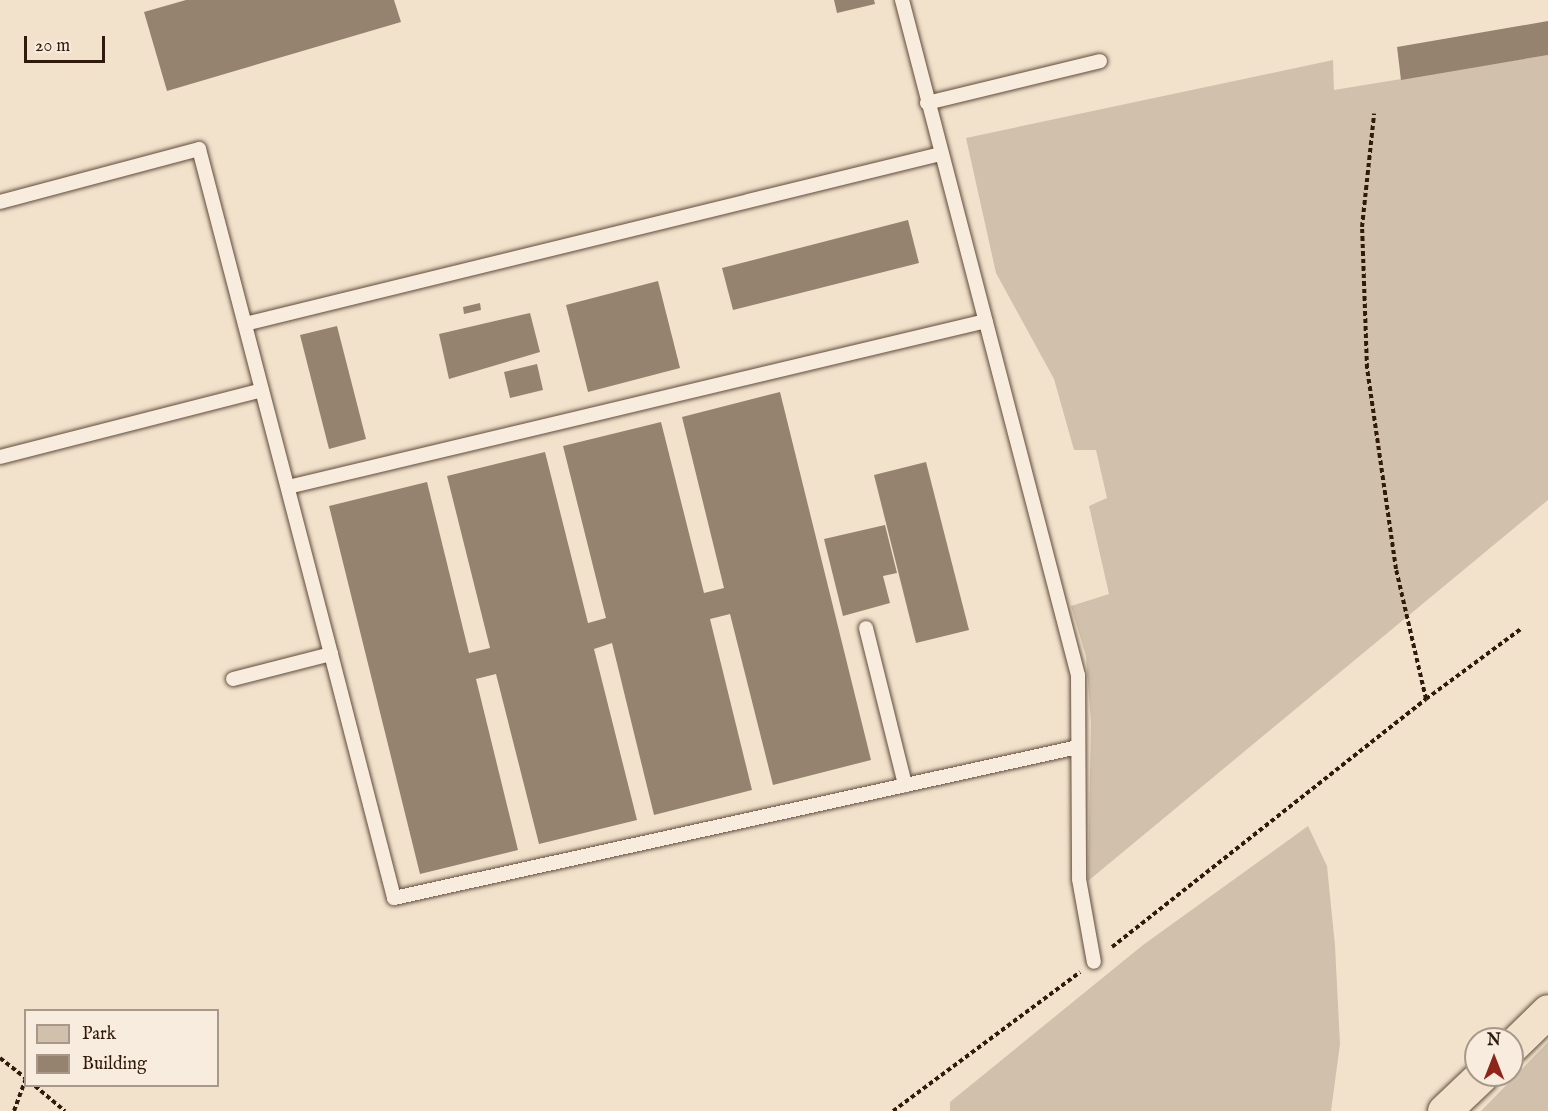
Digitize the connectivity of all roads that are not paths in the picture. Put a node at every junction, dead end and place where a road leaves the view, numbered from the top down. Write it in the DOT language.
graph roads {
  1 [pos="902,0"];
  2 [pos="1100,61"];
  3 [pos="927,103"];
  4 [pos="941,154"];
  5 [pos="0,202"];
  6 [pos="986,321"];
  7 [pos="245,324"];
  8 [pos="262,390"];
  9 [pos="0,456"];
  10 [pos="288,487"];
  11 [pos="866,628"];
  12 [pos="331,654"];
  13 [pos="233,680"];
  14 [pos="1078,747"];
  15 [pos="905,785"];
  16 [pos="1094,962"];
  17 [pos="1548,1011"];
  18 [pos="1524,1034"];
  19 [pos="1469,1087"];
  20 [pos="1444,1111"];
  1 -- 3 [label="lane"];
  2 -- 3 [label="lane"];
  3 -- 4 [label="lane"];
  4 -- 6 [label="lane"];
  4 -- 7 [label="lane"];
  5 -- 7 [label="lane"];
  6 -- 10 [label="lane"];
  6 -- 14 [label="lane"];
  7 -- 8 [label="lane"];
  8 -- 9 [label="lane"];
  8 -- 10 [label="lane"];
  10 -- 12 [label="lane"];
  11 -- 15 [label="lane"];
  12 -- 13 [label="lane"];
  12 -- 15 [label="lane"];
  14 -- 15 [label="lane"];
  14 -- 16 [label="lane"];
  17 -- 18 [label="highway"];
  19 -- 20 [label="highway"];
}
